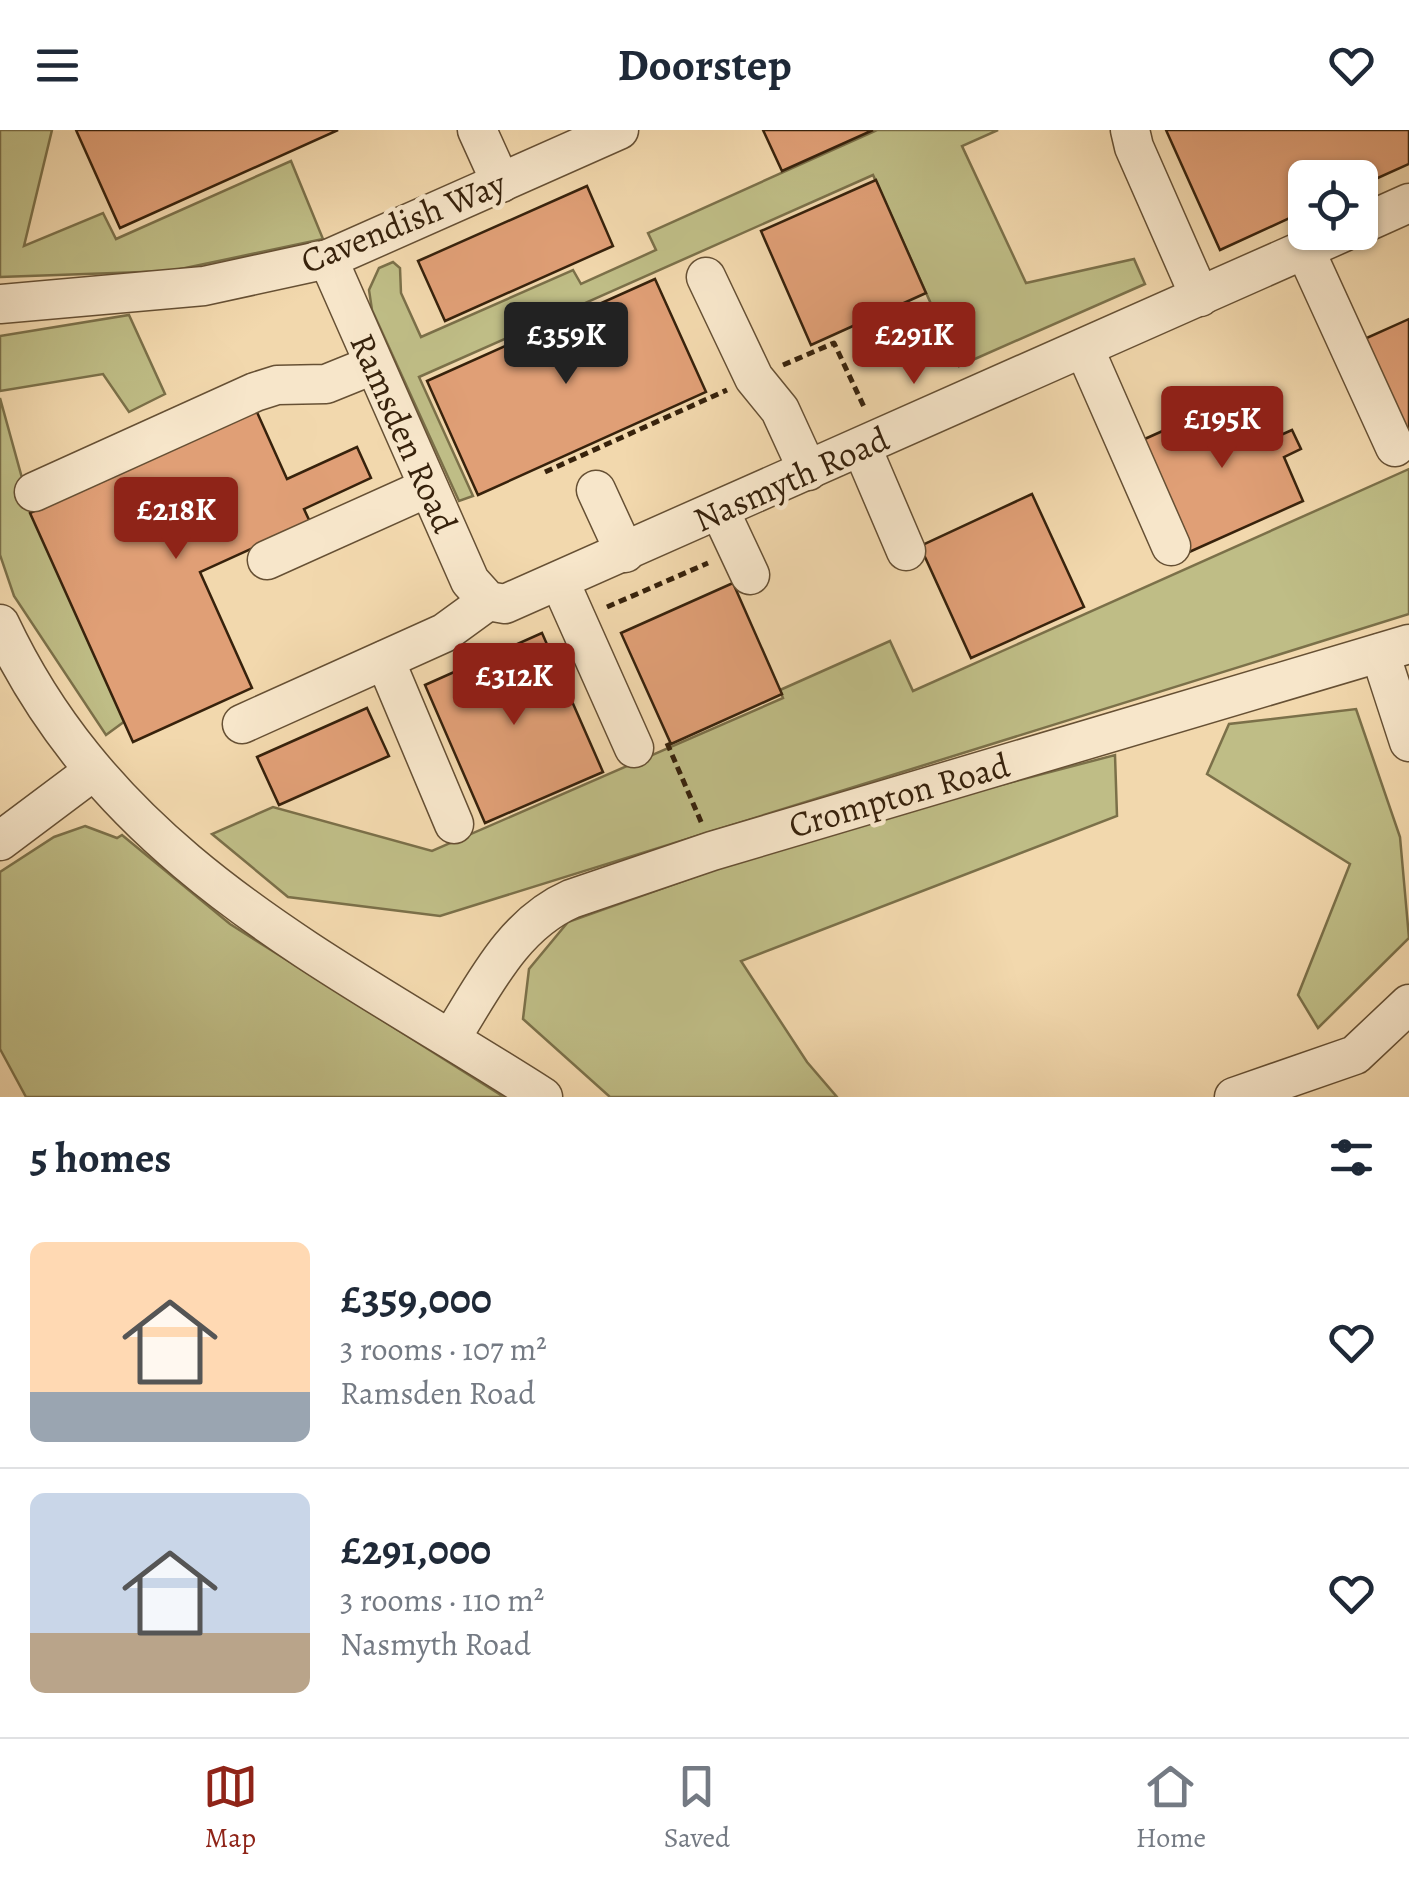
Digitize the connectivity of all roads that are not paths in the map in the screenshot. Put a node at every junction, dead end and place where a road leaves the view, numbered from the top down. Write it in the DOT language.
graph roads {
  1 [pos="477,130"];
  2 [pos="619,130"];
  3 [pos="1130,130"];
  4 [pos="501,183"];
  5 [pos="1409,204"];
  6 [pos="1378,217"];
  7 [pos="1305,250"];
  8 [pos="328,259"];
  9 [pos="718,272"];
  10 [pos="1200,296"];
  11 [pos="0,304"];
  12 [pos="1084,348"];
  13 [pos="373,365"];
  14 [pos="864,430"];
  15 [pos="1395,447"];
  16 [pos="808,472"];
  17 [pos="428,488"];
  18 [pos="596,490"];
  19 [pos="34,492"];
  20 [pos="720,510"];
  21 [pos="1172,546"];
  22 [pos="906,551"];
  23 [pos="625,553"];
  24 [pos="266,560"];
  25 [pos="744,562"];
  26 [pos="560,582"];
  27 [pos="488,601"];
  28 [pos="0,624"];
  29 [pos="1394,649"];
  30 [pos="385,660"];
  31 [pos="242,724"];
  32 [pos="1409,742"];
  33 [pos="652,749"];
  34 [pos="92,772"];
  35 [pos="454,824"];
  36 [pos="0,841"];
  37 [pos="1404,1019"];
  38 [pos="450,1038"];
  39 [pos="542,1097"];
  40 [pos="1234,1097"];
  1 -- 4 [label="street"];
  2 -- 4 [label="street, Cavendish Way"];
  3 -- 10 [label="street"];
  4 -- 8 [label="street, Cavendish Way"];
  5 -- 6 [label="street"];
  7 -- 10 [label="street, Nasmyth Road"];
  7 -- 15 [label="street"];
  8 -- 11 [label="street, Cavendish Way"];
  8 -- 13 [label="street, Ramsden Road"];
  9 -- 16 [label="street"];
  10 -- 12 [label="street, Nasmyth Road"];
  12 -- 14 [label="street, Nasmyth Road"];
  12 -- 21 [label="street"];
  13 -- 17 [label="street, Ramsden Road"];
  13 -- 19 [label="street"];
  14 -- 16 [label="street, Nasmyth Road"];
  14 -- 22 [label="street"];
  16 -- 20 [label="street, Nasmyth Road"];
  17 -- 24 [label="street"];
  17 -- 27 [label="street, Ramsden Road"];
  18 -- 23 [label="street"];
  20 -- 23 [label="street, Nasmyth Road"];
  20 -- 25 [label="street"];
  23 -- 26 [label="street, Nasmyth Road"];
  26 -- 27 [label="street, Nasmyth Road"];
  26 -- 33 [label="street"];
  27 -- 30 [label="street, Nasmyth Road"];
  28 -- 34 [label="street"];
  29 -- 32 [label="street"];
  29 -- 38 [label="street, Crompton Road"];
  30 -- 31 [label="street, Nasmyth Road"];
  30 -- 35 [label="street"];
  34 -- 36 [label="street"];
  34 -- 38 [label="street"];
  37 -- 40 [label="street"];
  38 -- 39 [label="street"];
}
